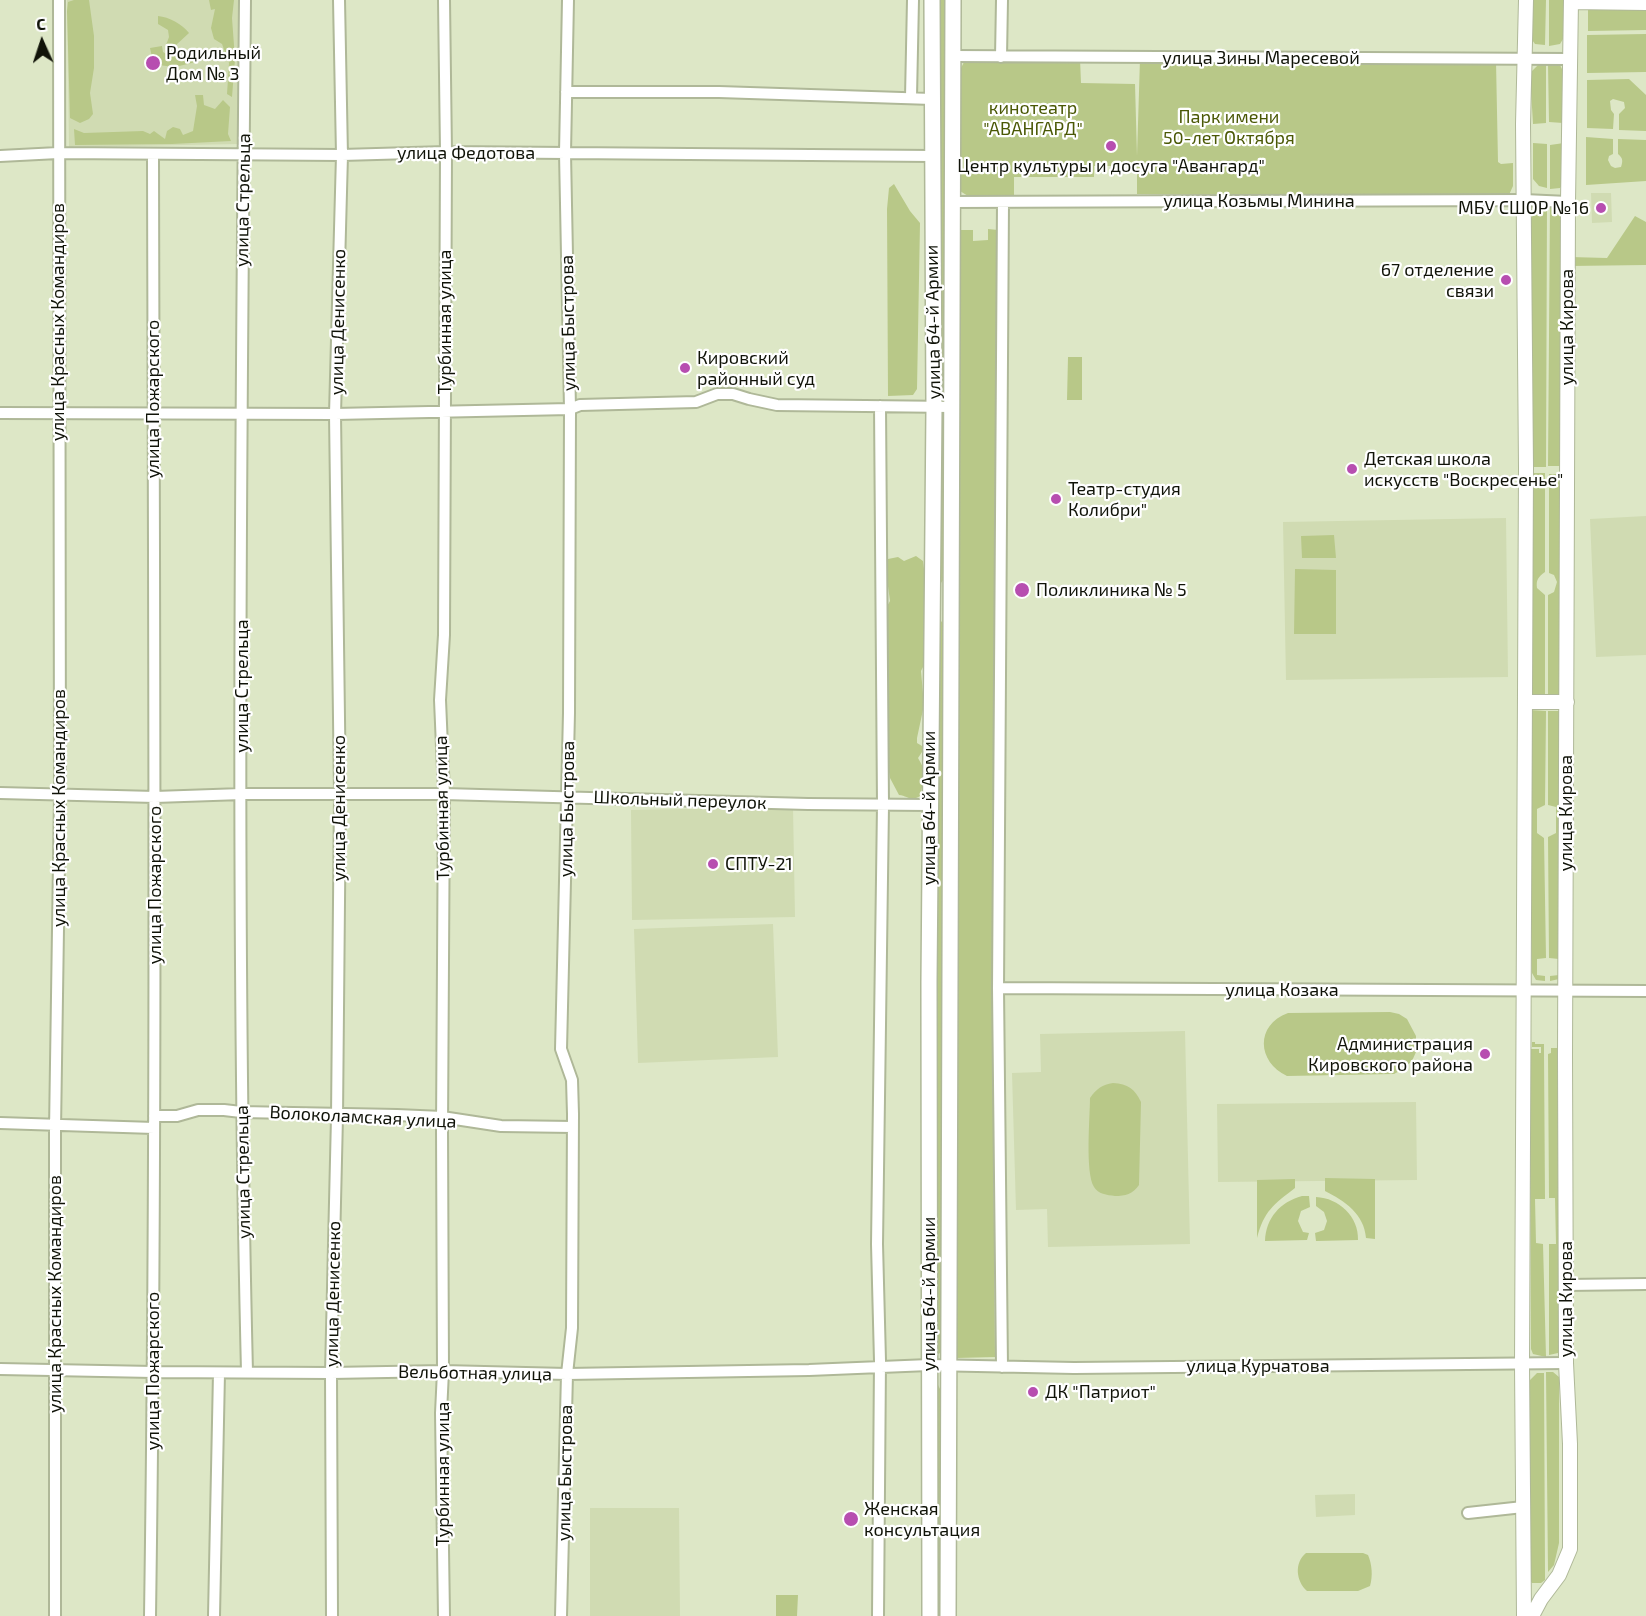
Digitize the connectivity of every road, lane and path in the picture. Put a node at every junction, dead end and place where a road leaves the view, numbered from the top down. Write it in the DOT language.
graph roads {
  1 [pos="58,0"];
  2 [pos="245,0"];
  3 [pos="339,0"];
  4 [pos="444,0"];
  5 [pos="568,0"];
  6 [pos="913,0"];
  7 [pos="932,0"];
  8 [pos="953,0"];
  9 [pos="1002,0"];
  10 [pos="1526,0"];
  11 [pos="1570,1"];
  12 [pos="1646,3"];
  13 [pos="952,56"];
  14 [pos="1001,57"];
  15 [pos="1526,59"];
  16 [pos="1570,59"];
  17 [pos="566,92"];
  18 [pos="911,97"];
  19 [pos="932,99"];
  20 [pos="446,152"];
  21 [pos="58,153"];
  22 [pos="565,153"];
  23 [pos="244,154"];
  24 [pos="153,155"];
  25 [pos="342,155"];
  26 [pos="0,156"];
  27 [pos="932,156"];
  28 [pos="1524,200"];
  29 [pos="951,202"];
  30 [pos="1003,202"];
  31 [pos="1568,202"];
  32 [pos="880,406"];
  33 [pos="934,407"];
  34 [pos="952,407"];
  35 [pos="570,409"];
  36 [pos="444,412"];
  37 [pos="0,413"];
  38 [pos="153,413"];
  39 [pos="58,414"];
  40 [pos="241,414"];
  41 [pos="335,414"];
  42 [pos="931,597"];
  43 [pos="951,597"];
  44 [pos="1525,702"];
  45 [pos="1567,702"];
  46 [pos="0,794"];
  47 [pos="242,794"];
  48 [pos="444,794"];
  49 [pos="60,795"];
  50 [pos="340,795"];
  51 [pos="155,797"];
  52 [pos="567,797"];
  53 [pos="883,805"];
  54 [pos="929,805"];
  55 [pos="998,988"];
  56 [pos="1524,991"];
  57 [pos="1565,991"];
  58 [pos="1646,991"];
  59 [pos="241,1112"];
  60 [pos="336,1114"];
  61 [pos="154,1116"];
  62 [pos="442,1118"];
  63 [pos="0,1123"];
  64 [pos="55,1124"];
  65 [pos="573,1127"];
  66 [pos="154,1128"];
  67 [pos="1646,1284"];
  68 [pos="1566,1285"];
  69 [pos="1566,1363"];
  70 [pos="1522,1364"];
  71 [pos="929,1365"];
  72 [pos="949,1365"];
  73 [pos="1002,1367"];
  74 [pos="880,1368"];
  75 [pos="0,1369"];
  76 [pos="56,1370"];
  77 [pos="443,1371"];
  78 [pos="153,1372"];
  79 [pos="247,1372"];
  80 [pos="219,1373"];
  81 [pos="331,1373"];
  82 [pos="567,1374"];
  83 [pos="1523,1507"];
  84 [pos="1468,1513"];
  85 [pos="55,1616"];
  86 [pos="150,1616"];
  87 [pos="214,1616"];
  88 [pos="332,1616"];
  89 [pos="444,1616"];
  90 [pos="561,1616"];
  91 [pos="878,1616"];
  92 [pos="930,1616"];
  93 [pos="948,1616"];
  94 [pos="1524,1616"];
  95 [pos="1532,1616"];
  1 -- 21 [label="street, улица Красных Командиров"];
  2 -- 23 [label="street, улица Стрельца"];
  3 -- 25 [label="street, улица Денисенко"];
  4 -- 20 [label="street, Турбинная улица"];
  5 -- 17 [label="street, улица Быстрова"];
  6 -- 18 [label="street"];
  7 -- 19 [label="highway, улица 64-й Армии"];
  8 -- 13 [label="highway, улица 64-й Армии"];
  9 -- 14 [label="street"];
  10 -- 15 [label="main road"];
  11 -- 12 [label="main road"];
  11 -- 16 [label="main road, улица Кирова"];
  13 -- 14 [label="street, улица Зины Маресевой"];
  13 -- 29 [label="highway, улица 64-й Армии"];
  14 -- 15 [label="street, улица Зины Маресевой"];
  15 -- 16 [label="street, улица Зины Маресевой"];
  15 -- 28 [label="main road"];
  16 -- 31 [label="main road, улица Кирова"];
  17 -- 18 [label="street"];
  17 -- 22 [label="street, улица Быстрова"];
  18 -- 19 [label="street"];
  19 -- 27 [label="highway, улица 64-й Армии"];
  20 -- 22 [label="street, улица Федотова"];
  20 -- 25 [label="street, улица Федотова"];
  20 -- 36 [label="street, Турбинная улица"];
  21 -- 24 [label="street, улица Федотова"];
  21 -- 26 [label="street, улица Федотова"];
  21 -- 39 [label="street, улица Красных Командиров"];
  22 -- 27 [label="street, улица Федотова"];
  22 -- 35 [label="street, улица Быстрова"];
  23 -- 24 [label="street, улица Федотова"];
  23 -- 25 [label="street, улица Федотова"];
  23 -- 40 [label="street, улица Стрельца"];
  24 -- 38 [label="street, улица Пожарского"];
  25 -- 41 [label="street, улица Денисенко"];
  27 -- 33 [label="highway, улица 64-й Армии"];
  28 -- 30 [label="street, улица Козьмы Минина"];
  28 -- 31 [label="street, улица Козьмы Минина"];
  28 -- 44 [label="main road"];
  29 -- 30 [label="street, улица Козьмы Минина"];
  29 -- 34 [label="highway, улица 64-й Армии"];
  30 -- 55 [label="street"];
  31 -- 45 [label="main road, улица Кирова"];
  32 -- 33 [label="street"];
  32 -- 35 [label="street"];
  32 -- 53 [label="street"];
  33 -- 34 [label="street"];
  33 -- 42 [label="highway, улица 64-й Армии"];
  34 -- 43 [label="highway, улица 64-й Армии"];
  35 -- 36 [label="street"];
  35 -- 52 [label="street, улица Быстрова"];
  36 -- 41 [label="street"];
  36 -- 48 [label="street, Турбинная улица"];
  37 -- 39 [label="street"];
  38 -- 39 [label="street"];
  38 -- 40 [label="street"];
  38 -- 51 [label="street, улица Пожарского"];
  39 -- 49 [label="street, улица Красных Командиров"];
  40 -- 41 [label="street"];
  40 -- 47 [label="street, улица Стрельца"];
  41 -- 50 [label="street, улица Денисенко"];
  42 -- 43 [label="highway"];
  42 -- 54 [label="highway, улица 64-й Армии"];
  43 -- 72 [label="highway, улица 64-й Армии"];
  44 -- 45 [label="main road"];
  44 -- 56 [label="main road"];
  45 -- 57 [label="main road, улица Кирова"];
  46 -- 49 [label="street, Школьный переулок"];
  47 -- 50 [label="street, Школьный переулок"];
  47 -- 51 [label="street, Школьный переулок"];
  47 -- 59 [label="street, улица Стрельца"];
  48 -- 50 [label="street, Школьный переулок"];
  48 -- 52 [label="street, Школьный переулок"];
  48 -- 62 [label="street, Турбинная улица"];
  49 -- 51 [label="street, Школьный переулок"];
  49 -- 64 [label="street, улица Красных Командиров"];
  50 -- 60 [label="street, улица Денисенко"];
  51 -- 61 [label="street, улица Пожарского"];
  52 -- 53 [label="street, Школьный переулок"];
  52 -- 65 [label="street, улица Быстрова"];
  53 -- 54 [label="street, Школьный переулок"];
  53 -- 74 [label="street"];
  54 -- 71 [label="highway, улица 64-й Армии"];
  55 -- 56 [label="street, улица Козака"];
  55 -- 73 [label="street"];
  56 -- 57 [label="street, улица Козака"];
  56 -- 70 [label="main road"];
  57 -- 58 [label="street, улица Козака"];
  57 -- 68 [label="main road, улица Кирова"];
  59 -- 60 [label="street, Волоколамская улица"];
  59 -- 61 [label="street, Волоколамская улица"];
  59 -- 79 [label="street, улица Стрельца"];
  60 -- 62 [label="street, Волоколамская улица"];
  60 -- 81 [label="street, улица Денисенко"];
  61 -- 66 [label="street, улица Пожарского"];
  62 -- 65 [label="street, Волоколамская улица"];
  62 -- 77 [label="street, Турбинная улица"];
  63 -- 64 [label="street"];
  64 -- 66 [label="street"];
  64 -- 76 [label="street, улица Красных Командиров"];
  65 -- 82 [label="street, улица Быстрова"];
  66 -- 78 [label="street, улица Пожарского"];
  67 -- 68 [label="street"];
  68 -- 69 [label="main road, улица Кирова"];
  69 -- 70 [label="street, улица Курчатова"];
  69 -- 95 [label="main road, улица Кирова"];
  70 -- 73 [label="street, улица Курчатова"];
  70 -- 83 [label="main road"];
  71 -- 72 [label="street, Вельботная улица"];
  71 -- 74 [label="street, Вельботная улица"];
  71 -- 92 [label="highway, улица 64-й Армии"];
  72 -- 73 [label="street, улица Курчатова"];
  72 -- 93 [label="highway, улица 64-й Армии"];
  74 -- 82 [label="street, Вельботная улица"];
  74 -- 91 [label="street"];
  75 -- 76 [label="street, Вельботная улица"];
  76 -- 78 [label="street, Вельботная улица"];
  76 -- 85 [label="street, улица Красных Командиров"];
  77 -- 81 [label="street, Вельботная улица"];
  77 -- 82 [label="street, Вельботная улица"];
  77 -- 89 [label="street, Турбинная улица"];
  78 -- 80 [label="street, Вельботная улица"];
  78 -- 86 [label="street, улица Пожарского"];
  79 -- 80 [label="street, Вельботная улица"];
  79 -- 81 [label="street, Вельботная улица"];
  80 -- 87 [label="street"];
  81 -- 88 [label="street, улица Денисенко"];
  82 -- 90 [label="street, улица Быстрова"];
  83 -- 84 [label="street"];
  83 -- 94 [label="main road"];
}
